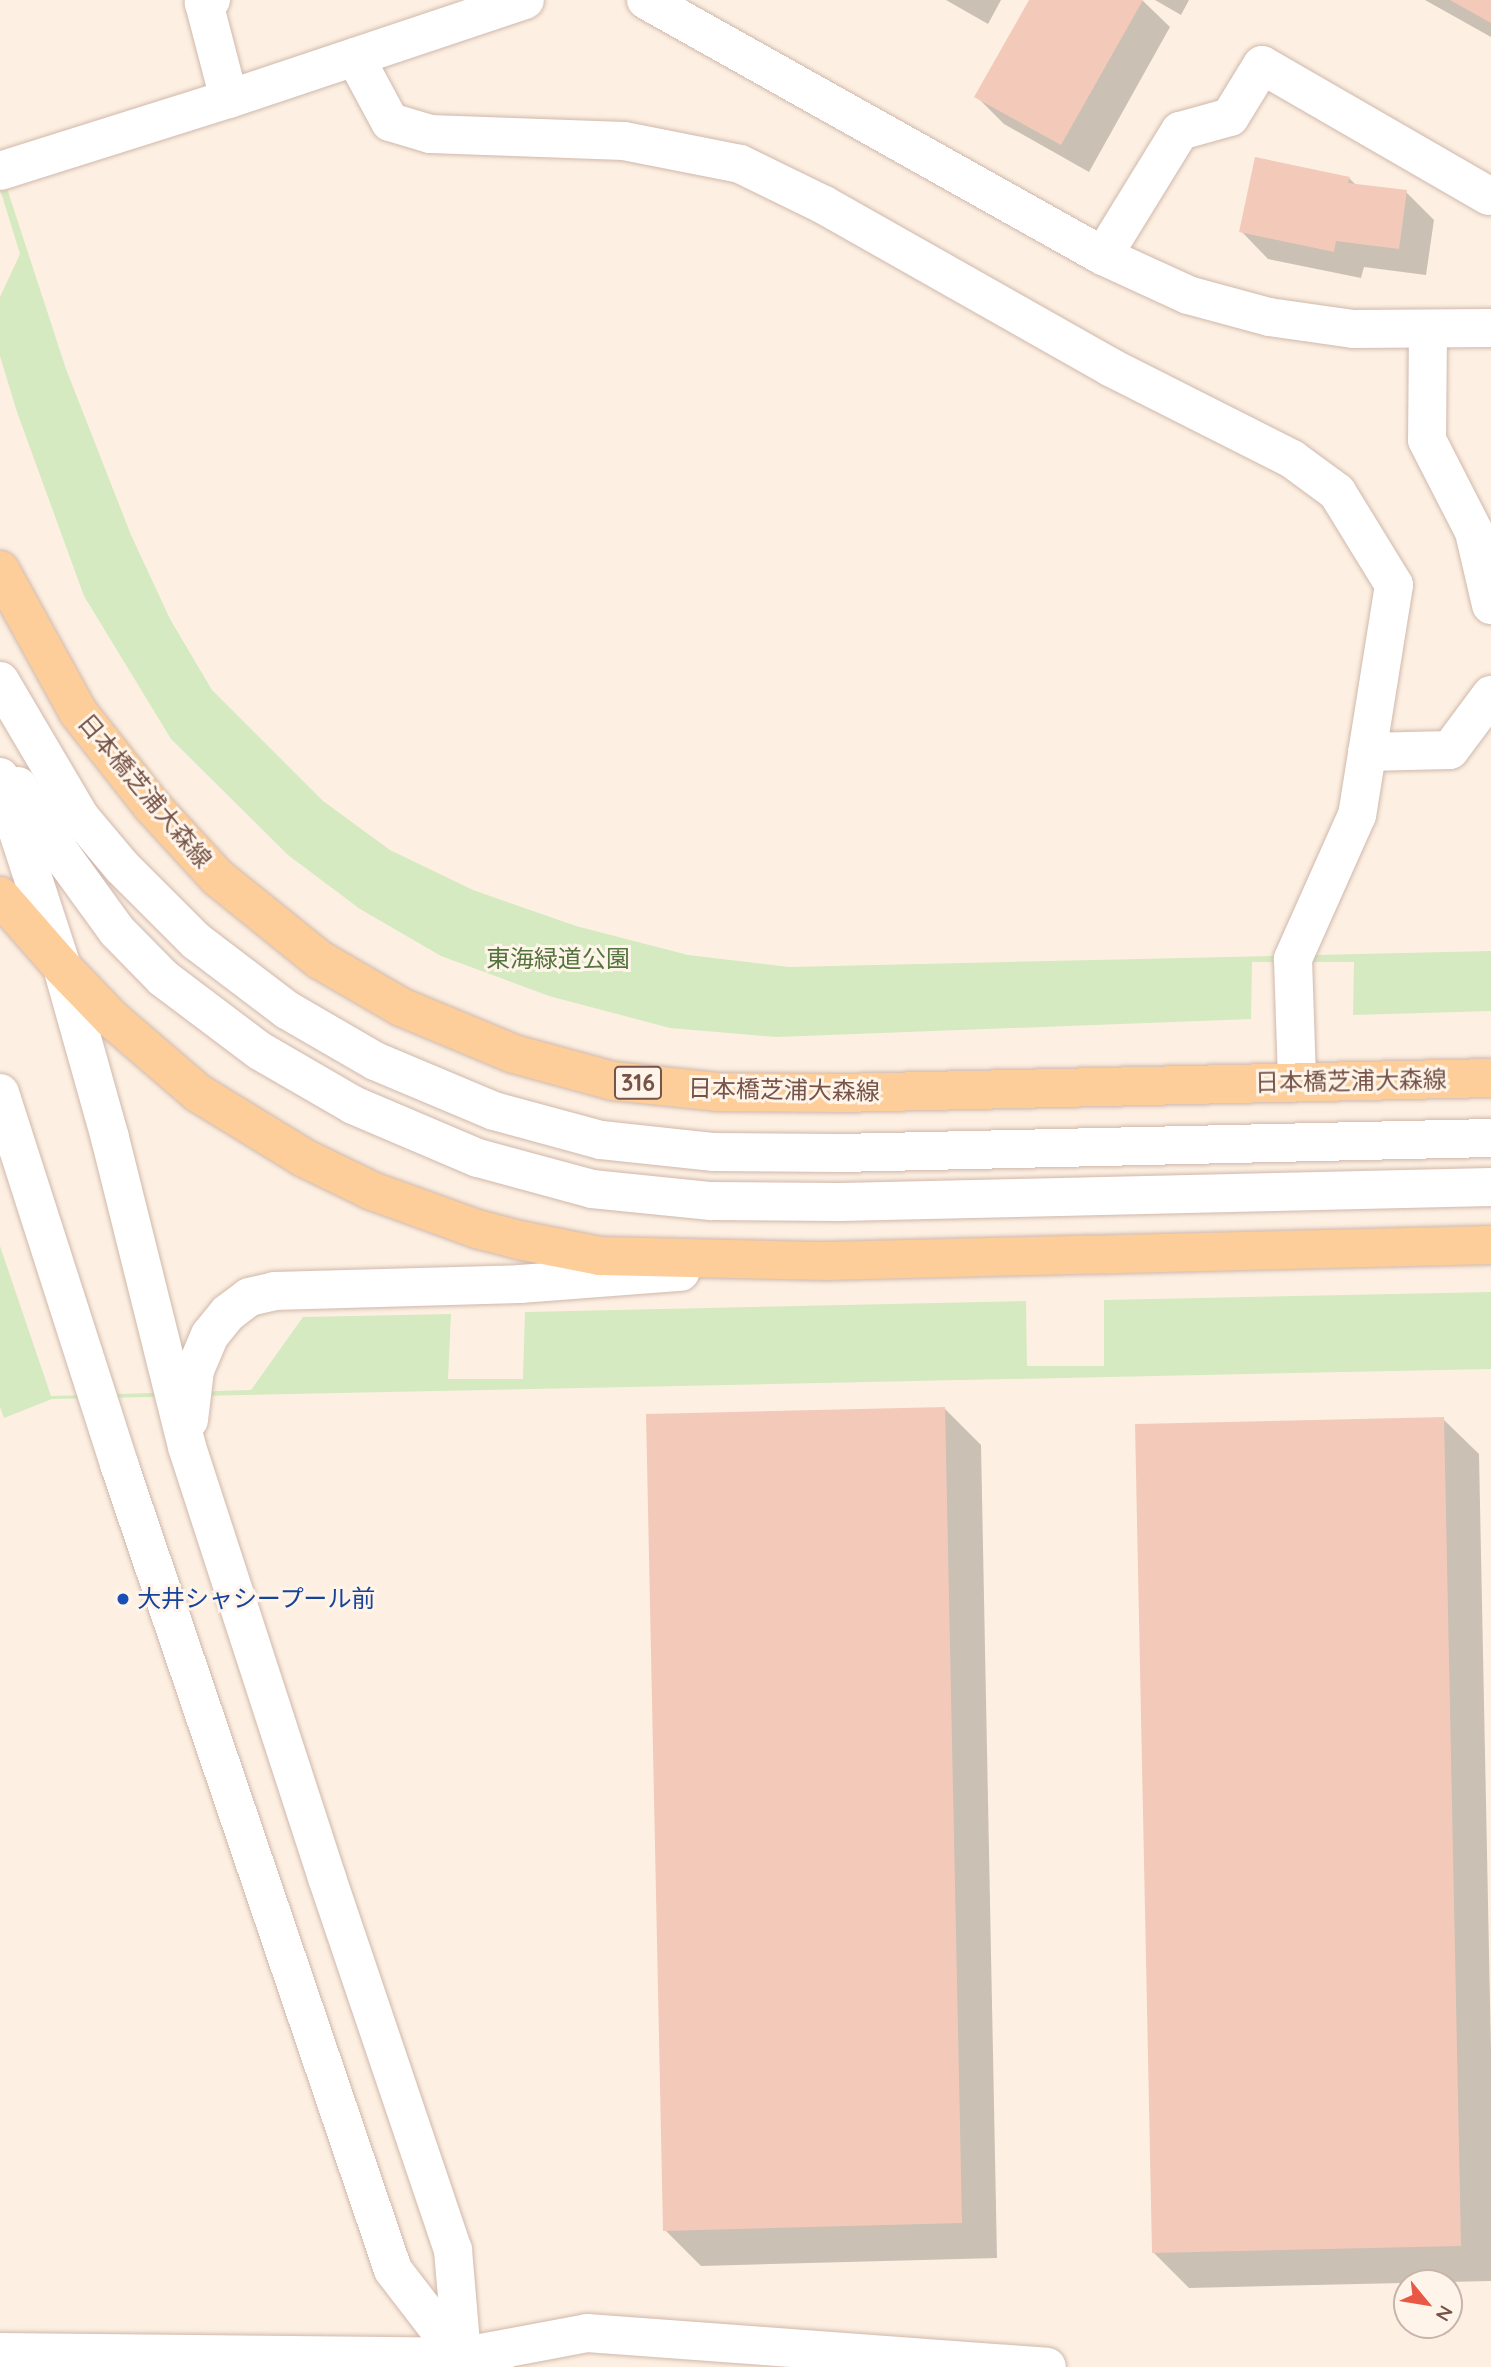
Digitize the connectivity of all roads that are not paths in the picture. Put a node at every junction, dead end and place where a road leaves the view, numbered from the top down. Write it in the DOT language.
graph roads {
  1 [pos="211,0"];
  2 [pos="525,0"];
  3 [pos="646,0"];
  4 [pos="355,57"];
  5 [pos="229,99"];
  6 [pos="0,171"];
  7 [pos="1489,195"];
  8 [pos="1103,256"];
  9 [pos="1491,328"];
  10 [pos="1428,330"];
  11 [pos="0,570"];
  12 [pos="1491,605"];
  13 [pos="0,681"];
  14 [pos="1491,695"];
  15 [pos="1367,752"];
  16 [pos="0,758"];
  17 [pos="0,777"];
  18 [pos="0,896"];
  19 [pos="62,967"];
  20 [pos="1491,1078"];
  21 [pos="1297,1083"];
  22 [pos="0,1093"];
  23 [pos="1491,1138"];
  24 [pos="1491,1187"];
  25 [pos="1491,1245"];
  26 [pos="826,1261"];
  27 [pos="187,1447"];
  28 [pos="0,2352"];
  29 [pos="472,2364"];
  30 [pos="1047,2367"];
  1 -- 5 [label="street"];
  2 -- 4 [label="street"];
  3 -- 8 [label="street"];
  4 -- 5 [label="street"];
  4 -- 15 [label="street"];
  5 -- 6 [label="street"];
  7 -- 8 [label="street"];
  8 -- 10 [label="street"];
  9 -- 10 [label="street"];
  10 -- 12 [label="street"];
  11 -- 21 [label="main road, 日本橋芝浦大森線 / 316"];
  13 -- 23 [label="street"];
  14 -- 15 [label="street"];
  15 -- 21 [label="street"];
  16 -- 24 [label="street"];
  17 -- 19 [label="street"];
  18 -- 19 [label="main road"];
  19 -- 26 [label="main road"];
  19 -- 27 [label="street"];
  20 -- 21 [label="main road, 日本橋芝浦大森線 / 316"];
  22 -- 29 [label="street"];
  25 -- 26 [label="main road"];
  26 -- 27 [label="street"];
  27 -- 29 [label="street"];
  28 -- 29 [label="street"];
  29 -- 30 [label="street"];
}
